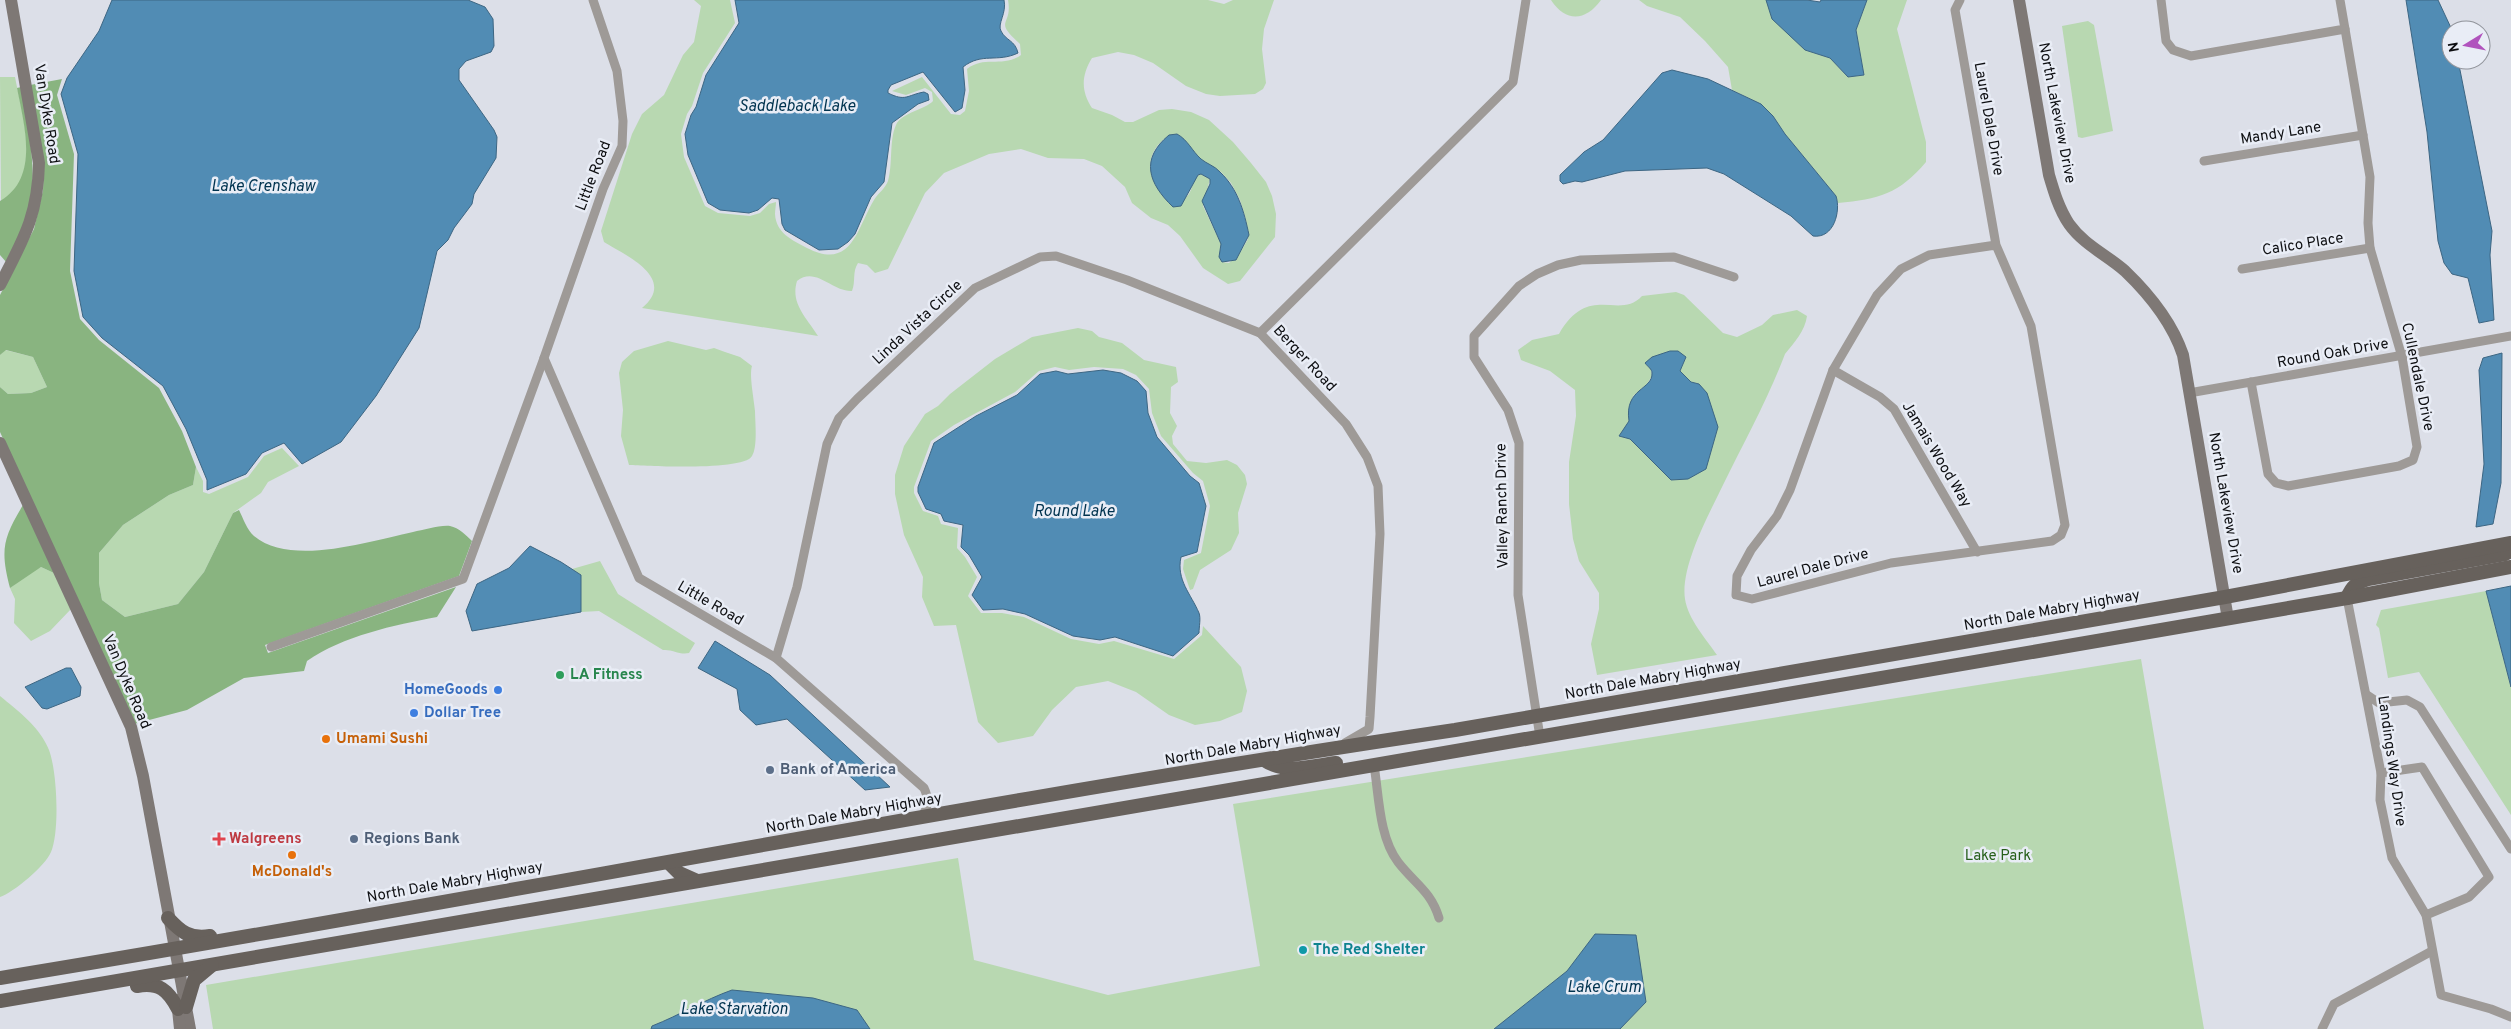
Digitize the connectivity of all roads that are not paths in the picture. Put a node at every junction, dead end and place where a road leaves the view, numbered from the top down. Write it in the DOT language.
graph roads {
  1 [pos="10,0"];
  2 [pos="593,0"];
  3 [pos="1526,0"];
  4 [pos="1960,0"];
  5 [pos="2019,0"];
  6 [pos="2161,0"];
  7 [pos="2340,0"];
  8 [pos="2345,29"];
  9 [pos="2363,135"];
  10 [pos="2204,161"];
  11 [pos="1996,245"];
  12 [pos="2370,248"];
  13 [pos="2242,269"];
  14 [pos="1734,277"];
  15 [pos="0,285"];
  16 [pos="1260,333"];
  17 [pos="2511,336"];
  18 [pos="2402,357"];
  19 [pos="544,358"];
  20 [pos="1833,370"];
  21 [pos="2251,382"];
  22 [pos="2190,392"];
  23 [pos="0,443"];
  24 [pos="2511,543"];
  25 [pos="2511,550"];
  26 [pos="1977,552"];
  27 [pos="2511,567"];
  28 [pos="2225,597"];
  29 [pos="2348,598"];
  30 [pos="2228,619"];
  31 [pos="270,647"];
  32 [pos="776,658"];
  33 [pos="2367,695"];
  34 [pos="1537,716"];
  35 [pos="1455,730"];
  36 [pos="1540,737"];
  37 [pos="1337,748"];
  38 [pos="1264,760"];
  39 [pos="1374,766"];
  40 [pos="2381,773"];
  41 [pos="920,819"];
  42 [pos="2511,849"];
  43 [pos="663,864"];
  44 [pos="697,881"];
  45 [pos="526,911"];
  46 [pos="2426,915"];
  47 [pos="168,918"];
  48 [pos="1439,918"];
  49 [pos="174,950"];
  50 [pos="2432,951"];
  51 [pos="214,964"];
  52 [pos="59,968"];
  53 [pos="177,970"];
  54 [pos="0,978"];
  55 [pos="0,986"];
  56 [pos="0,1003"];
  57 [pos="182,1008"];
  58 [pos="2511,1017"];
  59 [pos="180,1029"];
  60 [pos="190,1029"];
  61 [pos="2322,1029"];
  1 -- 15 [label="street, Van Dyke Road"];
  2 -- 19 [label="street, Little Road"];
  3 -- 16 [label="street, Berger Road"];
  4 -- 11 [label="street, Laurel Dale Drive"];
  5 -- 22 [label="street, North Lakeview Drive"];
  6 -- 8 [label="street"];
  7 -- 8 [label="street, Cullendale Drive"];
  8 -- 9 [label="street, Cullendale Drive"];
  9 -- 10 [label="street, Mandy Lane"];
  9 -- 12 [label="street, Cullendale Drive"];
  11 -- 20 [label="street, Laurel Dale Drive"];
  11 -- 26 [label="street, Laurel Dale Drive"];
  12 -- 13 [label="street, Calico Place"];
  12 -- 18 [label="street, Cullendale Drive"];
  14 -- 34 [label="street, Valley Ranch Drive"];
  16 -- 32 [label="street, Linda Vista Circle"];
  16 -- 37 [label="street, Berger Road"];
  17 -- 18 [label="street, Round Oak Drive"];
  18 -- 21 [label="street, Round Oak Drive"];
  18 -- 21 [label="street, Cullendale Drive"];
  19 -- 31 [label="street, Little Road"];
  19 -- 32 [label="street, Little Road"];
  20 -- 26 [label="street, Jamais Wood Way"];
  20 -- 26 [label="street, Laurel Dale Drive"];
  21 -- 22 [label="street, Round Oak Drive"];
  22 -- 28 [label="street, North Lakeview Drive"];
  23 -- 47 [label="street, Van Dyke Road"];
  24 -- 28 [label="main road, North Dale Mabry Highway"];
  25 -- 29 [label="main road"];
  27 -- 29 [label="main road"];
  28 -- 30 [label="street, North Lakeview Drive"];
  28 -- 34 [label="main road, North Dale Mabry Highway"];
  29 -- 30 [label="main road"];
  29 -- 33 [label="street, Landings Way Drive"];
  30 -- 36 [label="main road"];
  32 -- 41 [label="street, Little Road"];
  33 -- 40 [label="street, Landings Way Drive"];
  33 -- 42 [label="street"];
  34 -- 35 [label="main road, North Dale Mabry Highway"];
  34 -- 36 [label="street, Valley Ranch Drive"];
  35 -- 37 [label="main road, North Dale Mabry Highway"];
  35 -- 39 [label="main road"];
  36 -- 39 [label="main road"];
  37 -- 38 [label="main road, North Dale Mabry Highway"];
  38 -- 39 [label="main road"];
  38 -- 41 [label="main road, North Dale Mabry Highway"];
  39 -- 44 [label="main road"];
  39 -- 48 [label="street"];
  40 -- 46 [label="street, Landings Way Drive"];
  40 -- 46 [label="street"];
  41 -- 43 [label="main road, North Dale Mabry Highway"];
  43 -- 44 [label="main road"];
  43 -- 45 [label="main road"];
  43 -- 47 [label="main road"];
  43 -- 49 [label="main road, North Dale Mabry Highway"];
  44 -- 45 [label="main road"];
  45 -- 51 [label="main road"];
  46 -- 50 [label="street, Landings Way Drive"];
  47 -- 49 [label="street, Van Dyke Road"];
  49 -- 52 [label="main road, North Dale Mabry Highway"];
  49 -- 53 [label="street, Van Dyke Road"];
  50 -- 58 [label="street, Landings Way Drive"];
  50 -- 61 [label="street"];
  51 -- 53 [label="main road"];
  51 -- 57 [label="main road"];
  52 -- 54 [label="main road, North Dale Mabry Highway"];
  52 -- 55 [label="main road"];
  53 -- 56 [label="main road"];
  53 -- 57 [label="street, Van Dyke Road"];
  56 -- 57 [label="main road"];
  57 -- 59 [label="street, Van Dyke Road"];
  57 -- 60 [label="street, Van Dyke Road"];
}
